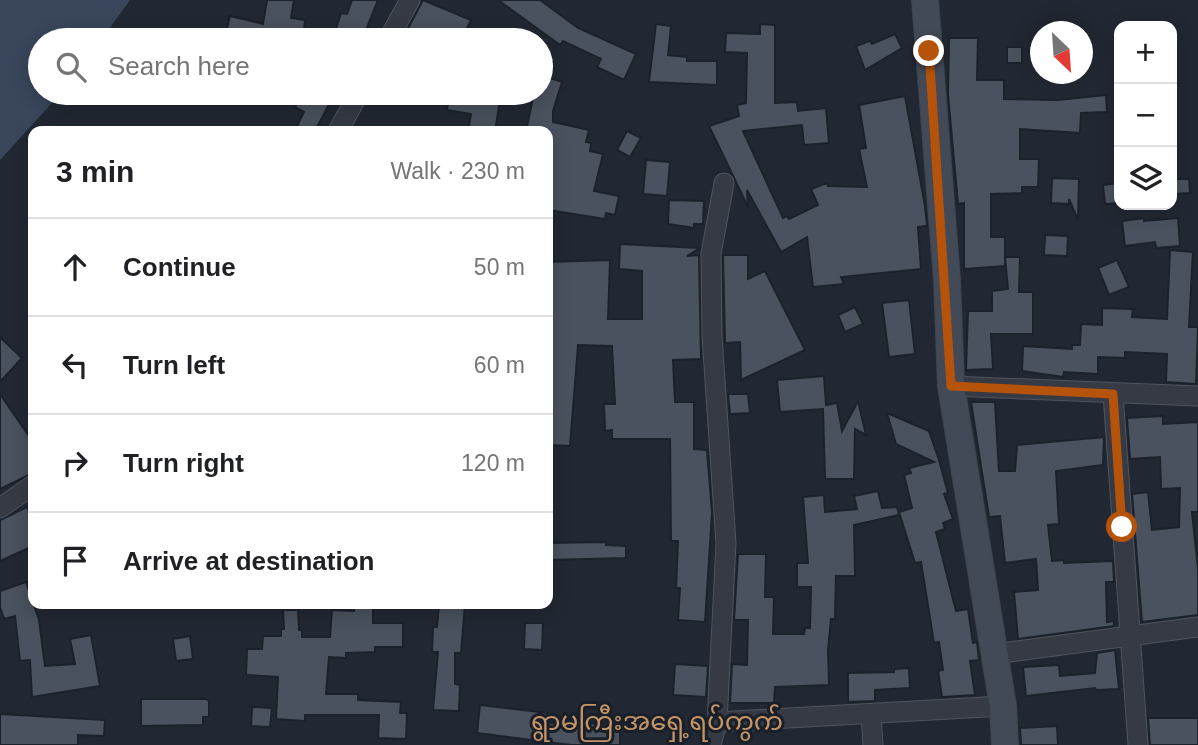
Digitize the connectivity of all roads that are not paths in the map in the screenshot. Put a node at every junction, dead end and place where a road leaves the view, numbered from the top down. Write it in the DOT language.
graph roads {
  1 [pos="410,0"];
  2 [pos="925,0"];
  3 [pos="395,28"];
  4 [pos="352,105"];
  5 [pos="341,126"];
  6 [pos="724,183"];
  7 [pos="951,386"];
  8 [pos="1113,394"];
  9 [pos="1198,396"];
  10 [pos="28,488"];
  11 [pos="0,508"];
  12 [pos="1198,627"];
  13 [pos="1129,635"];
  14 [pos="995,654"];
  15 [pos="1003,706"];
  16 [pos="871,715"];
  17 [pos="717,722"];
  18 [pos="711,745"];
  19 [pos="873,745"];
  20 [pos="1005,745"];
  21 [pos="1138,745"];
  1 -- 3 [label="street"];
  2 -- 7 [label="main road"];
  4 -- 5 [label="street"];
  6 -- 17 [label="street"];
  7 -- 8 [label="street"];
  7 -- 14 [label="main road"];
  8 -- 9 [label="street"];
  8 -- 13 [label="street"];
  10 -- 11 [label="street"];
  12 -- 13 [label="street"];
  13 -- 14 [label="street"];
  13 -- 21 [label="street"];
  14 -- 15 [label="main road"];
  15 -- 16 [label="street"];
  15 -- 20 [label="main road"];
  16 -- 17 [label="street"];
  16 -- 19 [label="street"];
  17 -- 18 [label="street"];
}
